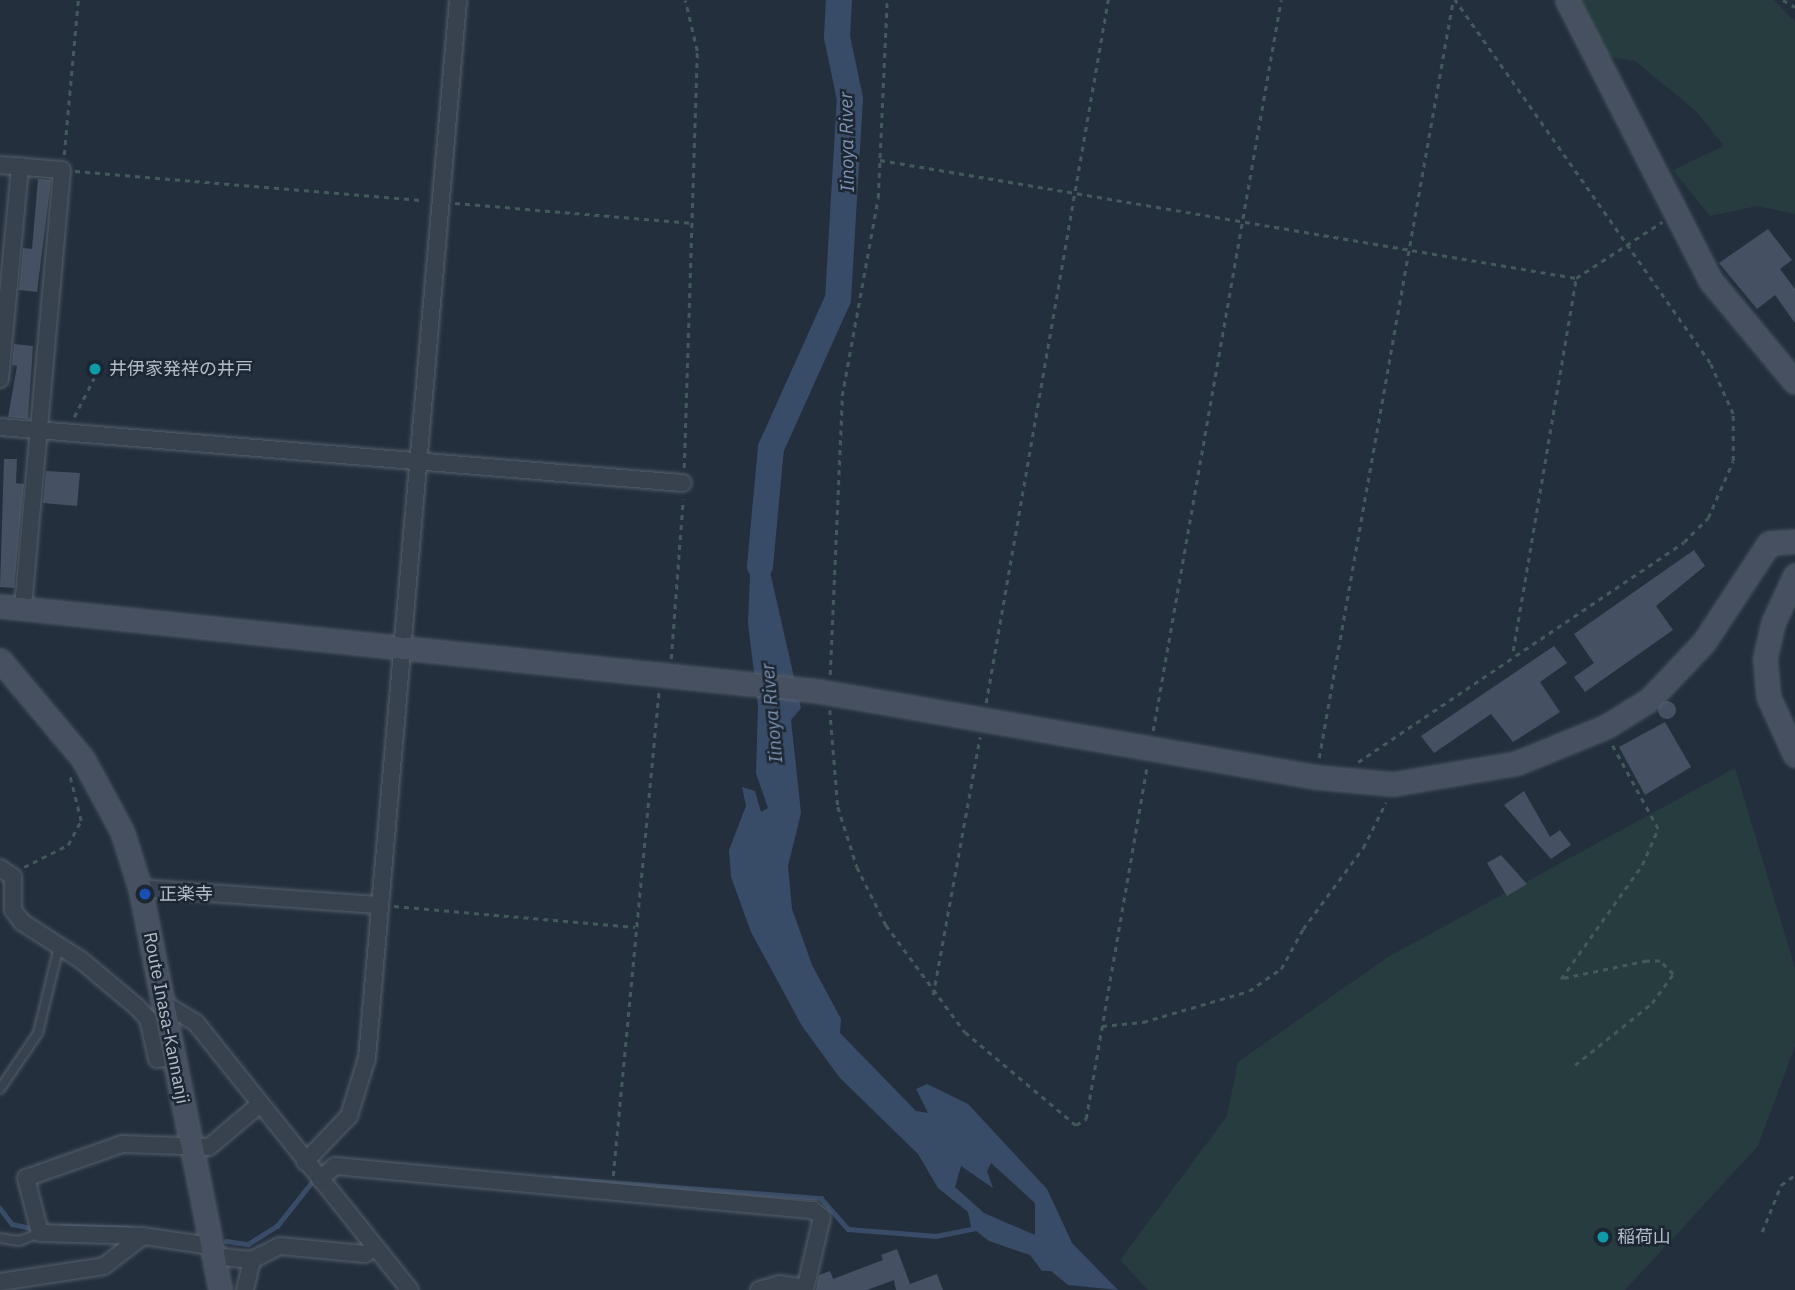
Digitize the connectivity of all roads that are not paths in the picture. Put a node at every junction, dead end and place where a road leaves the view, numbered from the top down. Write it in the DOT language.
graph roads {
  1 [pos="458,0"];
  2 [pos="1567,0"];
  3 [pos="0,165"];
  4 [pos="20,166"];
  5 [pos="6,245"];
  6 [pos="0,379"];
  7 [pos="1795,382"];
  8 [pos="0,427"];
  9 [pos="38,431"];
  10 [pos="417,461"];
  11 [pos="683,483"];
  12 [pos="1795,541"];
  13 [pos="1795,575"];
  14 [pos="0,606"];
  15 [pos="23,610"];
  16 [pos="401,646"];
  17 [pos="0,660"];
  18 [pos="1795,755"];
  19 [pos="4,870"];
  20 [pos="140,888"];
  21 [pos="379,905"];
  22 [pos="59,946"];
  23 [pos="163,1003"];
  24 [pos="174,1057"];
  25 [pos="0,1089"];
  26 [pos="260,1104"];
  27 [pos="192,1150"];
  28 [pos="305,1162"];
  29 [pos="320,1179"];
  30 [pos="40,1233"];
  31 [pos="143,1236"];
  32 [pos="0,1238"];
  33 [pos="376,1247"];
  34 [pos="212,1251"];
  35 [pos="252,1260"];
  36 [pos="0,1282"];
  37 [pos="804,1289"];
  38 [pos="220,1290"];
  39 [pos="245,1290"];
  40 [pos="410,1290"];
  41 [pos="760,1290"];
  1 -- 10 [label="street"];
  2 -- 7 [label="street"];
  3 -- 4 [label="street"];
  4 -- 5 [label="street"];
  4 -- 9 [label="street"];
  5 -- 6 [label="street"];
  8 -- 9 [label="street"];
  9 -- 10 [label="street"];
  9 -- 15 [label="street"];
  10 -- 11 [label="street"];
  10 -- 16 [label="street"];
  12 -- 16 [label="street"];
  13 -- 18 [label="street"];
  14 -- 15 [label="street"];
  15 -- 16 [label="street"];
  16 -- 21 [label="street"];
  17 -- 20 [label="street, Route Inasa-Kannanji"];
  19 -- 22 [label="street"];
  20 -- 21 [label="street"];
  20 -- 23 [label="street, Route Inasa-Kannanji"];
  21 -- 28 [label="street"];
  22 -- 24 [label="street"];
  22 -- 25 [label="lane"];
  23 -- 24 [label="street, Route Inasa-Kannanji"];
  23 -- 26 [label="street"];
  24 -- 27 [label="street, Route Inasa-Kannanji"];
  26 -- 27 [label="street"];
  26 -- 28 [label="street"];
  27 -- 30 [label="street"];
  27 -- 34 [label="street, Route Inasa-Kannanji"];
  28 -- 29 [label="street"];
  29 -- 33 [label="street"];
  29 -- 37 [label="street"];
  30 -- 31 [label="street"];
  30 -- 32 [label="lane"];
  31 -- 34 [label="street"];
  31 -- 36 [label="street"];
  33 -- 35 [label="street"];
  33 -- 40 [label="street"];
  34 -- 35 [label="street"];
  34 -- 38 [label="street, Route Inasa-Kannanji"];
  35 -- 39 [label="street"];
  37 -- 41 [label="street"];
}
